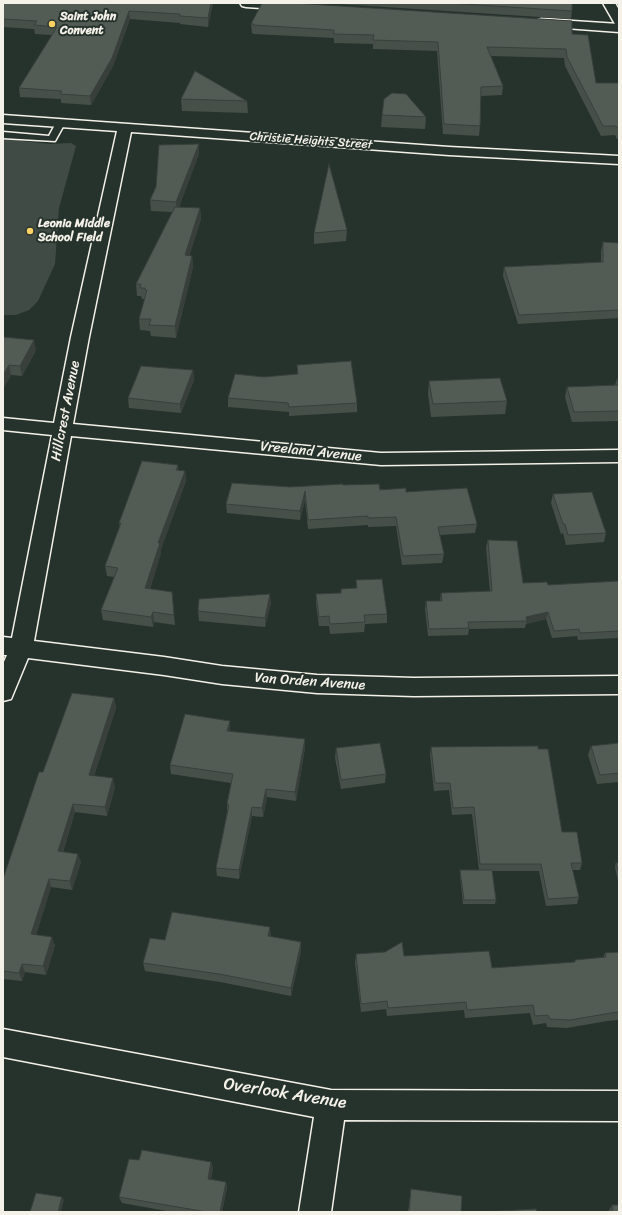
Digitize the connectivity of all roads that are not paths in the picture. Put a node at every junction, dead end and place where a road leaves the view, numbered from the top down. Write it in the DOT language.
graph roads {
  1 [pos="246,3"];
  2 [pos="609,3"];
  3 [pos="301,7"];
  4 [pos="619,21"];
  5 [pos="529,22"];
  6 [pos="619,28"];
  7 [pos="3,119"];
  8 [pos="60,123"];
  9 [pos="125,128"];
  10 [pos="3,135"];
  11 [pos="619,160"];
  12 [pos="3,424"];
  13 [pos="63,430"];
  14 [pos="619,456"];
  15 [pos="12,647"];
  16 [pos="619,685"];
  17 [pos="3,692"];
  18 [pos="3,1043"];
  19 [pos="331,1105"];
  20 [pos="619,1106"];
  21 [pos="314,1212"];
  1 -- 3 [label="street"];
  2 -- 4 [label="street"];
  5 -- 6 [label="street"];
  7 -- 8 [label="street, Christie Heights Street"];
  8 -- 9 [label="street, Christie Heights Street"];
  8 -- 10 [label="lane"];
  9 -- 11 [label="street, Christie Heights Street"];
  9 -- 13 [label="street, Hillcrest Avenue"];
  12 -- 13 [label="street, Vreeland Avenue"];
  13 -- 14 [label="street, Vreeland Avenue"];
  13 -- 15 [label="street, Hillcrest Avenue"];
  15 -- 16 [label="street, Van Orden Avenue"];
  15 -- 17 [label="street, Hillcrest Avenue"];
  18 -- 19 [label="street, Overlook Avenue"];
  19 -- 20 [label="street, Overlook Avenue"];
  19 -- 21 [label="street"];
}
